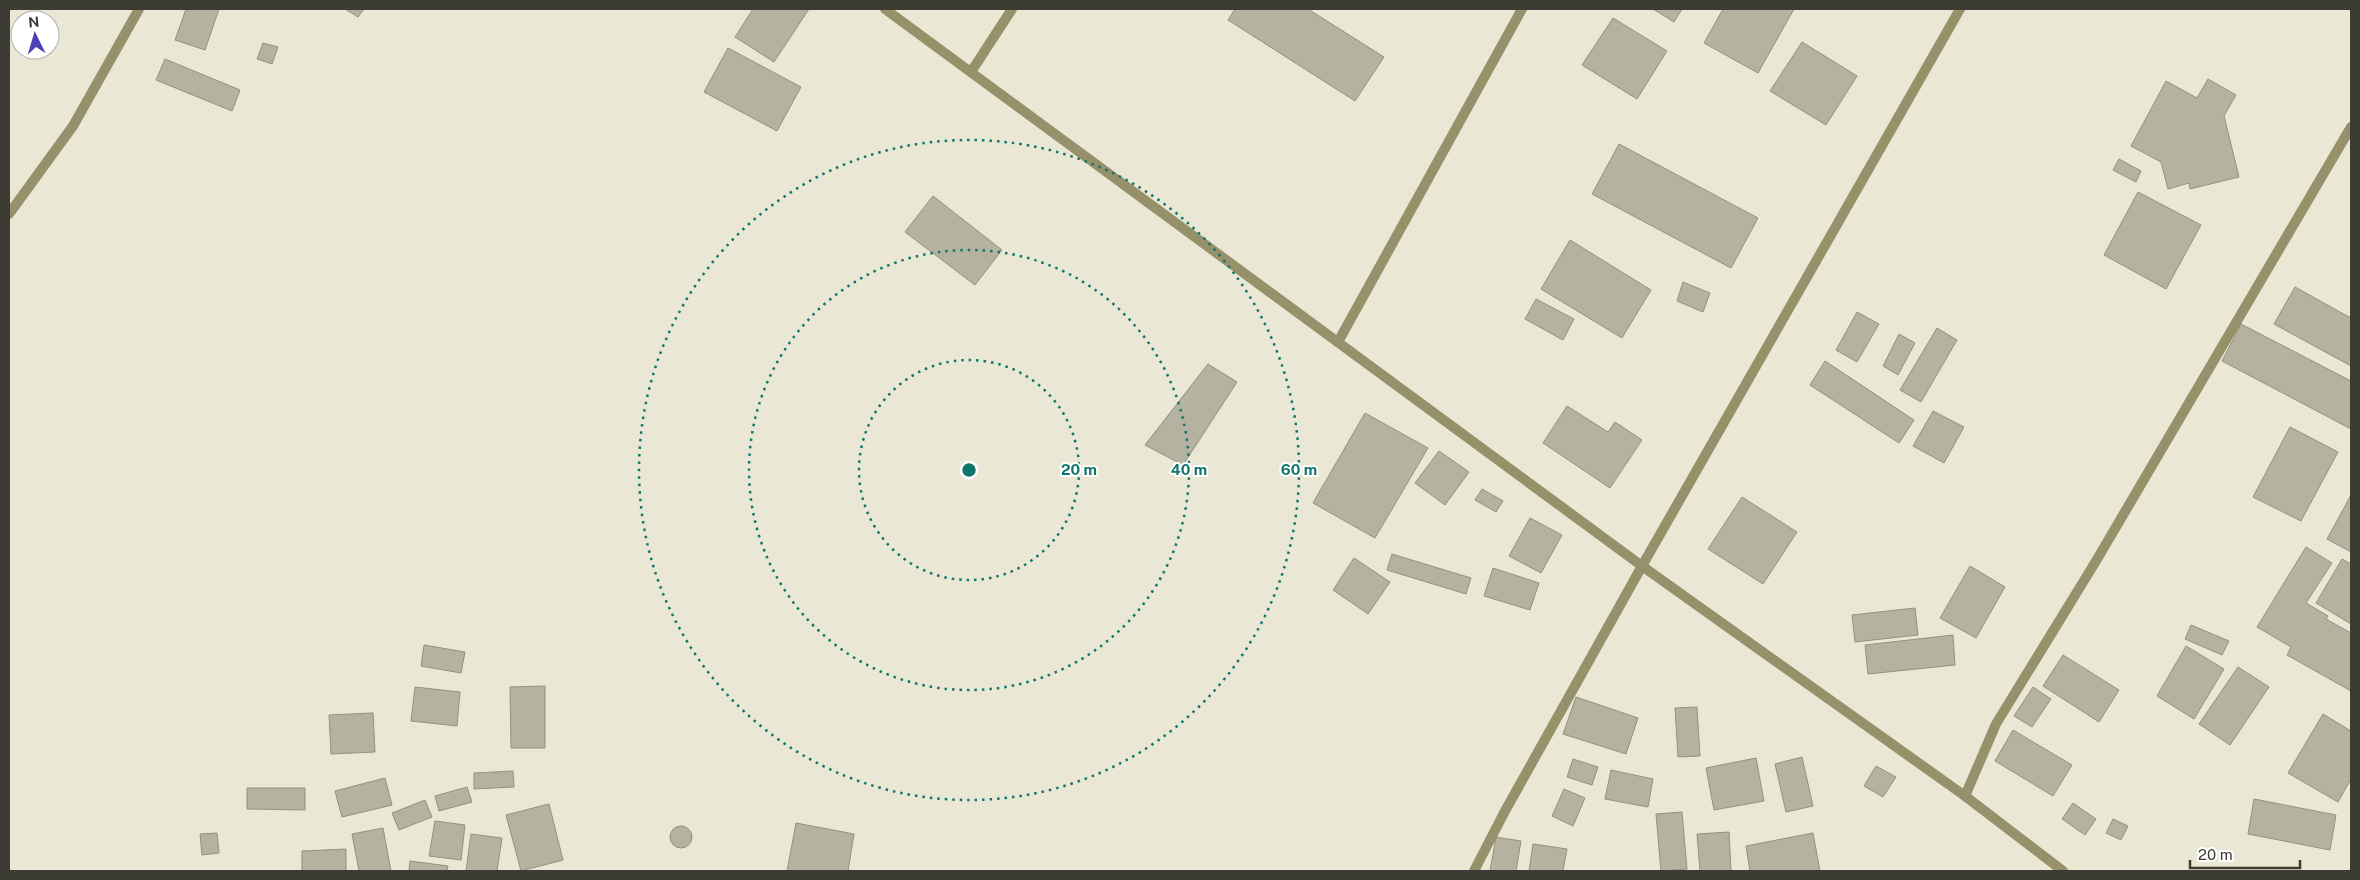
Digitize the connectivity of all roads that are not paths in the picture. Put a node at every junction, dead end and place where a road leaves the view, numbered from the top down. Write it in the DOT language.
graph roads {
  1 [pos="139,9"];
  2 [pos="885,9"];
  3 [pos="1012,9"];
  4 [pos="1522,9"];
  5 [pos="1960,9"];
  6 [pos="971,72"];
  7 [pos="2351,127"];
  8 [pos="9,214"];
  9 [pos="1338,342"];
  10 [pos="1642,566"];
  11 [pos="1965,796"];
  12 [pos="1474,871"];
  13 [pos="2063,871"];
  1 -- 8 [label="street"];
  2 -- 6 [label="street"];
  3 -- 6 [label="street"];
  4 -- 9 [label="street"];
  5 -- 10 [label="street"];
  6 -- 9 [label="street"];
  7 -- 11 [label="street"];
  9 -- 10 [label="street"];
  10 -- 11 [label="street"];
  10 -- 12 [label="street"];
  11 -- 13 [label="street"];
}
